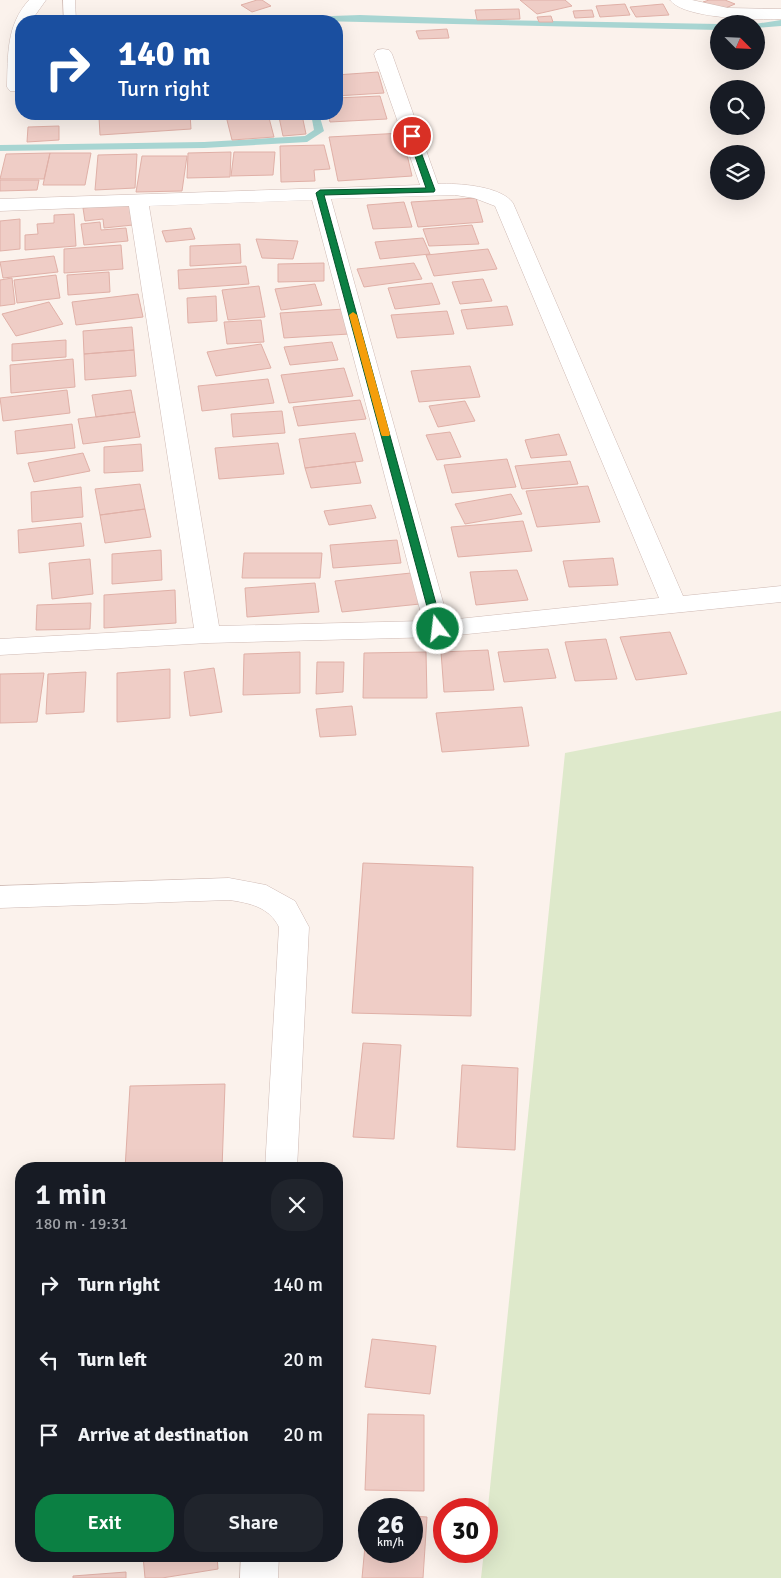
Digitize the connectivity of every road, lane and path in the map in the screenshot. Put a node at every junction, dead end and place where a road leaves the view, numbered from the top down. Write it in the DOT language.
graph roads {
  1 [pos="38,0"];
  2 [pos="70,0"];
  3 [pos="678,0"];
  4 [pos="781,14"];
  5 [pos="24,15"];
  6 [pos="70,15"];
  7 [pos="382,54"];
  8 [pos="431,190"];
  9 [pos="320,193"];
  10 [pos="138,199"];
  11 [pos="0,205"];
  12 [pos="781,594"];
  13 [pos="674,604"];
  14 [pos="438,629"];
  15 [pos="208,635"];
  16 [pos="0,647"];
  17 [pos="0,897"];
  18 [pos="281,1162"];
  19 [pos="260,1562"];
  20 [pos="259,1578"];
  1 -- 5 [label="street"];
  2 -- 6 [label="lane"];
  3 -- 4 [label="street"];
  7 -- 8 [label="street"];
  8 -- 9 [label="street"];
  8 -- 13 [label="street"];
  9 -- 10 [label="street"];
  9 -- 14 [label="street"];
  10 -- 11 [label="street"];
  10 -- 15 [label="street"];
  12 -- 13 [label="street"];
  13 -- 14 [label="street"];
  14 -- 15 [label="street"];
  15 -- 16 [label="street"];
  17 -- 18 [label="street"];
  19 -- 20 [label="street"];
}
